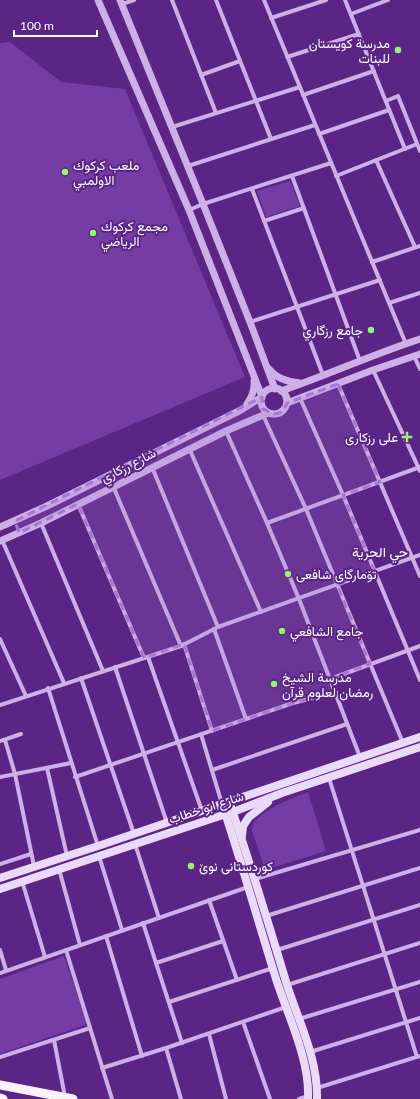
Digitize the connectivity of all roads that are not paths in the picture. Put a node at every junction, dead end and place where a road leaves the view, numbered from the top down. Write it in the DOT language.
graph roads {
  1 [pos="98,0"];
  2 [pos="134,0"];
  3 [pos="172,0"];
  4 [pos="216,0"];
  5 [pos="264,0"];
  6 [pos="326,0"];
  7 [pos="345,0"];
  8 [pos="388,0"];
  9 [pos="121,2"];
  10 [pos="351,14"];
  11 [pos="271,18"];
  12 [pos="359,34"];
  13 [pos="287,57"];
  14 [pos="240,61"];
  15 [pos="374,71"];
  16 [pos="201,75"];
  17 [pos="300,87"];
  18 [pos="303,95"];
  19 [pos="256,101"];
  20 [pos="386,101"];
  21 [pos="389,110"];
  22 [pos="216,113"];
  23 [pos="315,125"];
  24 [pos="172,127"];
  25 [pos="319,134"];
  26 [pos="271,139"];
  27 [pos="417,144"];
  28 [pos="405,149"];
  29 [pos="420,151"];
  30 [pos="376,160"];
  31 [pos="331,163"];
  32 [pos="188,166"];
  33 [pos="292,176"];
  34 [pos="336,176"];
  35 [pos="252,189"];
  36 [pos="203,204"];
  37 [pos="304,208"];
  38 [pos="189,210"];
  39 [pos="264,221"];
  40 [pos="418,246"];
  41 [pos="372,262"];
  42 [pos="380,280"];
  43 [pos="420,292"];
  44 [pos="336,294"];
  45 [pos="389,303"];
  46 [pos="297,307"];
  47 [pos="250,322"];
  48 [pos="420,339"];
  49 [pos="406,344"];
  50 [pos="417,355"];
  51 [pos="360,361"];
  52 [pos="266,366"];
  53 [pos="420,369"];
  54 [pos="373,370"];
  55 [pos="252,371"];
  56 [pos="323,375"];
  57 [pos="304,383"];
  58 [pos="338,384"];
  59 [pos="278,390"];
  60 [pos="262,397"];
  61 [pos="300,398"];
  62 [pos="287,403"];
  63 [pos="241,410"];
  64 [pos="266,414"];
  65 [pos="226,430"];
  66 [pos="189,448"];
  67 [pos="152,467"];
  68 [pos="420,469"];
  69 [pos="380,482"];
  70 [pos="113,486"];
  71 [pos="342,496"];
  72 [pos="78,504"];
  73 [pos="306,509"];
  74 [pos="14,521"];
  75 [pos="40,523"];
  76 [pos="267,523"];
  77 [pos="0,527"];
  78 [pos="19,533"];
  79 [pos="1,541"];
  80 [pos="420,555"];
  81 [pos="413,558"];
  82 [pos="374,572"];
  83 [pos="420,576"];
  84 [pos="338,585"];
  85 [pos="299,599"];
  86 [pos="261,612"];
  87 [pos="216,628"];
  88 [pos="0,639"];
  89 [pos="182,645"];
  90 [pos="420,646"];
  91 [pos="408,651"];
  92 [pos="146,658"];
  93 [pos="370,664"];
  94 [pos="115,667"];
  95 [pos="103,671"];
  96 [pos="81,678"];
  97 [pos="330,679"];
  98 [pos="420,680"];
  99 [pos="64,683"];
  100 [pos="48,688"];
  101 [pos="336,692"];
  102 [pos="26,696"];
  103 [pos="0,705"];
  104 [pos="246,719"];
  105 [pos="347,724"];
  106 [pos="212,731"];
  107 [pos="22,734"];
  108 [pos="200,734"];
  109 [pos="420,737"];
  110 [pos="5,740"];
  111 [pos="0,741"];
  112 [pos="179,742"];
  113 [pos="403,742"];
  114 [pos="393,746"];
  115 [pos="420,749"];
  116 [pos="144,754"];
  117 [pos="396,755"];
  118 [pos="361,757"];
  119 [pos="71,763"];
  120 [pos="110,765"];
  121 [pos="47,768"];
  122 [pos="212,770"];
  123 [pos="15,774"];
  124 [pos="75,777"];
  125 [pos="0,778"];
  126 [pos="329,778"];
  127 [pos="282,793"];
  128 [pos="226,802"];
  129 [pos="202,811"];
  130 [pos="229,813"];
  131 [pos="167,823"];
  132 [pos="420,830"];
  133 [pos="134,834"];
  134 [pos="241,836"];
  135 [pos="134,843"];
  136 [pos="98,846"];
  137 [pos="352,850"];
  138 [pos="31,854"];
  139 [pos="67,856"];
  140 [pos="98,856"];
  141 [pos="0,864"];
  142 [pos="34,866"];
  143 [pos="420,868"];
  144 [pos="59,869"];
  145 [pos="0,878"];
  146 [pos="255,879"];
  147 [pos="22,881"];
  148 [pos="363,886"];
  149 [pos="248,887"];
  150 [pos="0,889"];
  151 [pos="209,900"];
  152 [pos="420,905"];
  153 [pos="266,916"];
  154 [pos="159,918"];
  155 [pos="374,920"];
  156 [pos="143,923"];
  157 [pos="122,930"];
  158 [pos="106,936"];
  159 [pos="223,941"];
  160 [pos="420,943"];
  161 [pos="80,945"];
  162 [pos="0,950"];
  163 [pos="66,950"];
  164 [pos="277,950"];
  165 [pos="384,954"];
  166 [pos="45,957"];
  167 [pos="156,963"];
  168 [pos="273,968"];
  169 [pos="6,970"];
  170 [pos="0,973"];
  171 [pos="237,980"];
  172 [pos="420,982"];
  173 [pos="288,985"];
  174 [pos="395,989"];
  175 [pos="169,1002"];
  176 [pos="286,1007"];
  177 [pos="420,1018"];
  178 [pos="299,1019"];
  179 [pos="243,1022"];
  180 [pos="406,1023"];
  181 [pos="90,1028"];
  182 [pos="209,1034"];
  183 [pos="54,1040"];
  184 [pos="182,1043"];
  185 [pos="166,1048"];
  186 [pos="310,1052"];
  187 [pos="0,1056"];
  188 [pos="142,1056"];
  189 [pos="418,1057"];
  190 [pos="102,1068"];
  191 [pos="0,1085"];
  192 [pos="317,1088"];
  193 [pos="309,1097"];
  194 [pos="0,1098"];
  195 [pos="69,1098"];
  196 [pos="3,1099"];
  197 [pos="112,1099"];
  198 [pos="181,1099"];
  199 [pos="226,1099"];
  200 [pos="270,1099"];
  201 [pos="299,1099"];
  202 [pos="317,1099"];
  1 -- 38 [label="street"];
  2 -- 9 [label="street"];
  3 -- 16 [label="street"];
  4 -- 14 [label="street"];
  5 -- 11 [label="street"];
  6 -- 11 [label="street"];
  7 -- 10 [label="street"];
  8 -- 10 [label="street"];
  9 -- 24 [label="street"];
  10 -- 12 [label="street"];
  11 -- 13 [label="street"];
  12 -- 13 [label="street"];
  12 -- 15 [label="street"];
  13 -- 17 [label="street"];
  14 -- 16 [label="street"];
  14 -- 19 [label="street"];
  15 -- 18 [label="street"];
  15 -- 20 [label="street"];
  16 -- 22 [label="street"];
  17 -- 18 [label="street"];
  17 -- 19 [label="street"];
  18 -- 23 [label="street"];
  19 -- 22 [label="street"];
  19 -- 26 [label="street"];
  20 -- 21 [label="street"];
  20 -- 27 [label="street"];
  21 -- 25 [label="street"];
  21 -- 28 [label="street"];
  22 -- 24 [label="street"];
  23 -- 25 [label="street"];
  23 -- 26 [label="street"];
  24 -- 32 [label="street"];
  25 -- 31 [label="street"];
  26 -- 32 [label="street"];
  27 -- 28 [label="street"];
  27 -- 29 [label="street"];
  28 -- 30 [label="street"];
  30 -- 34 [label="street"];
  30 -- 40 [label="street"];
  31 -- 33 [label="street"];
  31 -- 34 [label="street"];
  32 -- 36 [label="street"];
  33 -- 35 [label="street"];
  33 -- 37 [label="street"];
  34 -- 41 [label="street"];
  35 -- 36 [label="street"];
  35 -- 39 [label="street"];
  36 -- 38 [label="street"];
  36 -- 47 [label="street"];
  37 -- 39 [label="street"];
  37 -- 44 [label="street"];
  38 -- 55 [label="street"];
  39 -- 46 [label="street"];
  40 -- 41 [label="street"];
  41 -- 42 [label="street"];
  42 -- 44 [label="street"];
  42 -- 45 [label="street"];
  43 -- 45 [label="street"];
  44 -- 46 [label="street"];
  44 -- 51 [label="street"];
  45 -- 49 [label="street"];
  46 -- 47 [label="street"];
  46 -- 56 [label="street"];
  47 -- 52 [label="street"];
  48 -- 49 [label="street"];
  49 -- 51 [label="street"];
  50 -- 53 [label="street"];
  50 -- 54 [label="street"];
  51 -- 56 [label="street"];
  52 -- 57 [label="street"];
  52 -- 59 [label="street"];
  54 -- 58 [label="street"];
  54 -- 68 [label="street"];
  55 -- 60 [label="street"];
  55 -- 63 [label="street"];
  56 -- 57 [label="street"];
  57 -- 59 [label="street"];
  58 -- 61 [label="street"];
  58 -- 69 [label="street"];
  59 -- 60 [label="street"];
  59 -- 62 [label="street"];
  60 -- 63 [label="street, شارع رزكاري"];
  60 -- 64 [label="street"];
  61 -- 62 [label="street"];
  61 -- 71 [label="street"];
  62 -- 64 [label="street"];
  63 -- 74 [label="street, شارع رزكاري"];
  64 -- 65 [label="street, شارع رزكاري"];
  64 -- 73 [label="street"];
  65 -- 66 [label="street, شارع رزكاري"];
  65 -- 76 [label="street"];
  66 -- 67 [label="street, شارع رزكاري"];
  66 -- 86 [label="street"];
  67 -- 70 [label="street, شارع رزكاري"];
  67 -- 87 [label="street"];
  68 -- 69 [label="street"];
  69 -- 71 [label="street"];
  69 -- 81 [label="street"];
  70 -- 72 [label="street, شارع رزكاري"];
  70 -- 89 [label="street"];
  71 -- 73 [label="street"];
  71 -- 82 [label="street"];
  72 -- 75 [label="street, شارع رزكاري"];
  72 -- 92 [label="street"];
  73 -- 76 [label="street"];
  73 -- 84 [label="street"];
  74 -- 77 [label="street, شارع رزكاري"];
  74 -- 78 [label="street"];
  75 -- 78 [label="street, شارع رزكاري"];
  75 -- 95 [label="street"];
  76 -- 85 [label="street"];
  78 -- 79 [label="street, شارع رزكاري"];
  79 -- 99 [label="street"];
  80 -- 81 [label="street"];
  81 -- 82 [label="street"];
  81 -- 83 [label="street"];
  82 -- 84 [label="street"];
  82 -- 91 [label="street"];
  84 -- 85 [label="street"];
  84 -- 93 [label="street"];
  85 -- 86 [label="street"];
  85 -- 97 [label="street"];
  86 -- 87 [label="street"];
  87 -- 89 [label="street"];
  87 -- 104 [label="street"];
  88 -- 102 [label="street"];
  89 -- 92 [label="street"];
  89 -- 106 [label="street"];
  90 -- 91 [label="street"];
  91 -- 93 [label="street"];
  91 -- 98 [label="street"];
  92 -- 94 [label="street"];
  92 -- 112 [label="street"];
  93 -- 97 [label="street"];
  93 -- 113 [label="street"];
  94 -- 95 [label="street"];
  94 -- 116 [label="street"];
  95 -- 96 [label="street"];
  96 -- 99 [label="street"];
  96 -- 120 [label="street"];
  97 -- 101 [label="street"];
  99 -- 100 [label="street"];
  100 -- 102 [label="street"];
  100 -- 119 [label="street"];
  101 -- 104 [label="street"];
  101 -- 105 [label="street"];
  102 -- 103 [label="street"];
  104 -- 106 [label="street"];
  105 -- 118 [label="street"];
  105 -- 122 [label="street"];
  106 -- 108 [label="street"];
  107 -- 110 [label="street"];
  108 -- 112 [label="street"];
  108 -- 122 [label="street"];
  109 -- 113 [label="main road, شارع ابو خطاب"];
  110 -- 111 [label="street"];
  110 -- 123 [label="street"];
  112 -- 116 [label="street"];
  112 -- 129 [label="street"];
  113 -- 114 [label="main road, شارع ابو خطاب"];
  114 -- 117 [label="main road"];
  114 -- 118 [label="main road, شارع ابو خطاب"];
  115 -- 117 [label="main road, شارع ابو خطاب"];
  116 -- 120 [label="street"];
  116 -- 131 [label="street"];
  117 -- 126 [label="main road, شارع ابو خطاب"];
  118 -- 128 [label="main road, شارع ابو خطاب"];
  119 -- 121 [label="street"];
  119 -- 124 [label="street"];
  120 -- 124 [label="street"];
  120 -- 133 [label="street"];
  121 -- 123 [label="street"];
  121 -- 139 [label="street"];
  122 -- 128 [label="street"];
  123 -- 125 [label="street"];
  123 -- 138 [label="street"];
  124 -- 136 [label="street"];
  126 -- 127 [label="main road, شارع ابو خطاب"];
  126 -- 137 [label="street"];
  127 -- 130 [label="main road, شارع ابو خطاب"];
  127 -- 134 [label="main road"];
  128 -- 129 [label="main road, شارع ابو خطاب"];
  128 -- 130 [label="main road"];
  129 -- 131 [label="main road, شارع ابو خطاب"];
  130 -- 134 [label="main road"];
  130 -- 135 [label="main road, شارع ابو خطاب"];
  130 -- 149 [label="main road"];
  131 -- 133 [label="main road, شارع ابو خطاب"];
  132 -- 137 [label="street"];
  133 -- 136 [label="main road, شارع ابو خطاب"];
  134 -- 146 [label="main road"];
  135 -- 140 [label="main road, شارع ابو خطاب"];
  135 -- 154 [label="street"];
  136 -- 139 [label="main road, شارع ابو خطاب"];
  137 -- 146 [label="street"];
  137 -- 148 [label="street"];
  138 -- 141 [label="street"];
  138 -- 142 [label="street"];
  139 -- 142 [label="main road, شارع ابو خطاب"];
  140 -- 144 [label="main road, شارع ابو خطاب"];
  140 -- 157 [label="street"];
  142 -- 145 [label="main road, شارع ابو خطاب"];
  143 -- 148 [label="street"];
  144 -- 147 [label="main road, شارع ابو خطاب"];
  144 -- 161 [label="street"];
  146 -- 153 [label="main road"];
  147 -- 150 [label="main road, شارع ابو خطاب"];
  147 -- 166 [label="street"];
  148 -- 153 [label="street"];
  148 -- 155 [label="street"];
  149 -- 151 [label="street"];
  149 -- 168 [label="main road"];
  151 -- 154 [label="street"];
  151 -- 159 [label="street"];
  152 -- 155 [label="street"];
  153 -- 164 [label="main road"];
  154 -- 156 [label="street"];
  155 -- 164 [label="street"];
  155 -- 165 [label="street"];
  156 -- 157 [label="street"];
  156 -- 167 [label="street"];
  157 -- 158 [label="street"];
  158 -- 161 [label="street"];
  158 -- 188 [label="street"];
  159 -- 167 [label="street"];
  159 -- 171 [label="street"];
  160 -- 165 [label="street"];
  161 -- 163 [label="street"];
  162 -- 169 [label="street"];
  163 -- 166 [label="street"];
  163 -- 181 [label="street"];
  164 -- 173 [label="main road"];
  165 -- 173 [label="street"];
  165 -- 174 [label="street"];
  166 -- 169 [label="street"];
  167 -- 175 [label="street"];
  168 -- 171 [label="street"];
  168 -- 176 [label="main road"];
  169 -- 170 [label="street"];
  171 -- 175 [label="street"];
  172 -- 174 [label="street"];
  173 -- 178 [label="main road"];
  174 -- 178 [label="street"];
  174 -- 180 [label="street"];
  175 -- 184 [label="street"];
  176 -- 179 [label="street"];
  176 -- 193 [label="main road"];
  177 -- 180 [label="street"];
  178 -- 186 [label="main road"];
  179 -- 182 [label="street"];
  179 -- 200 [label="street"];
  180 -- 186 [label="street"];
  180 -- 189 [label="street"];
  181 -- 183 [label="street"];
  181 -- 190 [label="street"];
  182 -- 184 [label="street"];
  182 -- 199 [label="street"];
  183 -- 187 [label="street"];
  183 -- 195 [label="street"];
  184 -- 185 [label="street"];
  185 -- 188 [label="street"];
  185 -- 198 [label="street"];
  186 -- 192 [label="main road"];
  188 -- 190 [label="street"];
  189 -- 192 [label="street"];
  190 -- 197 [label="street"];
  191 -- 195 [label="main road"];
  192 -- 202 [label="main road"];
  193 -- 201 [label="street"];
  194 -- 196 [label="main road"];
}
